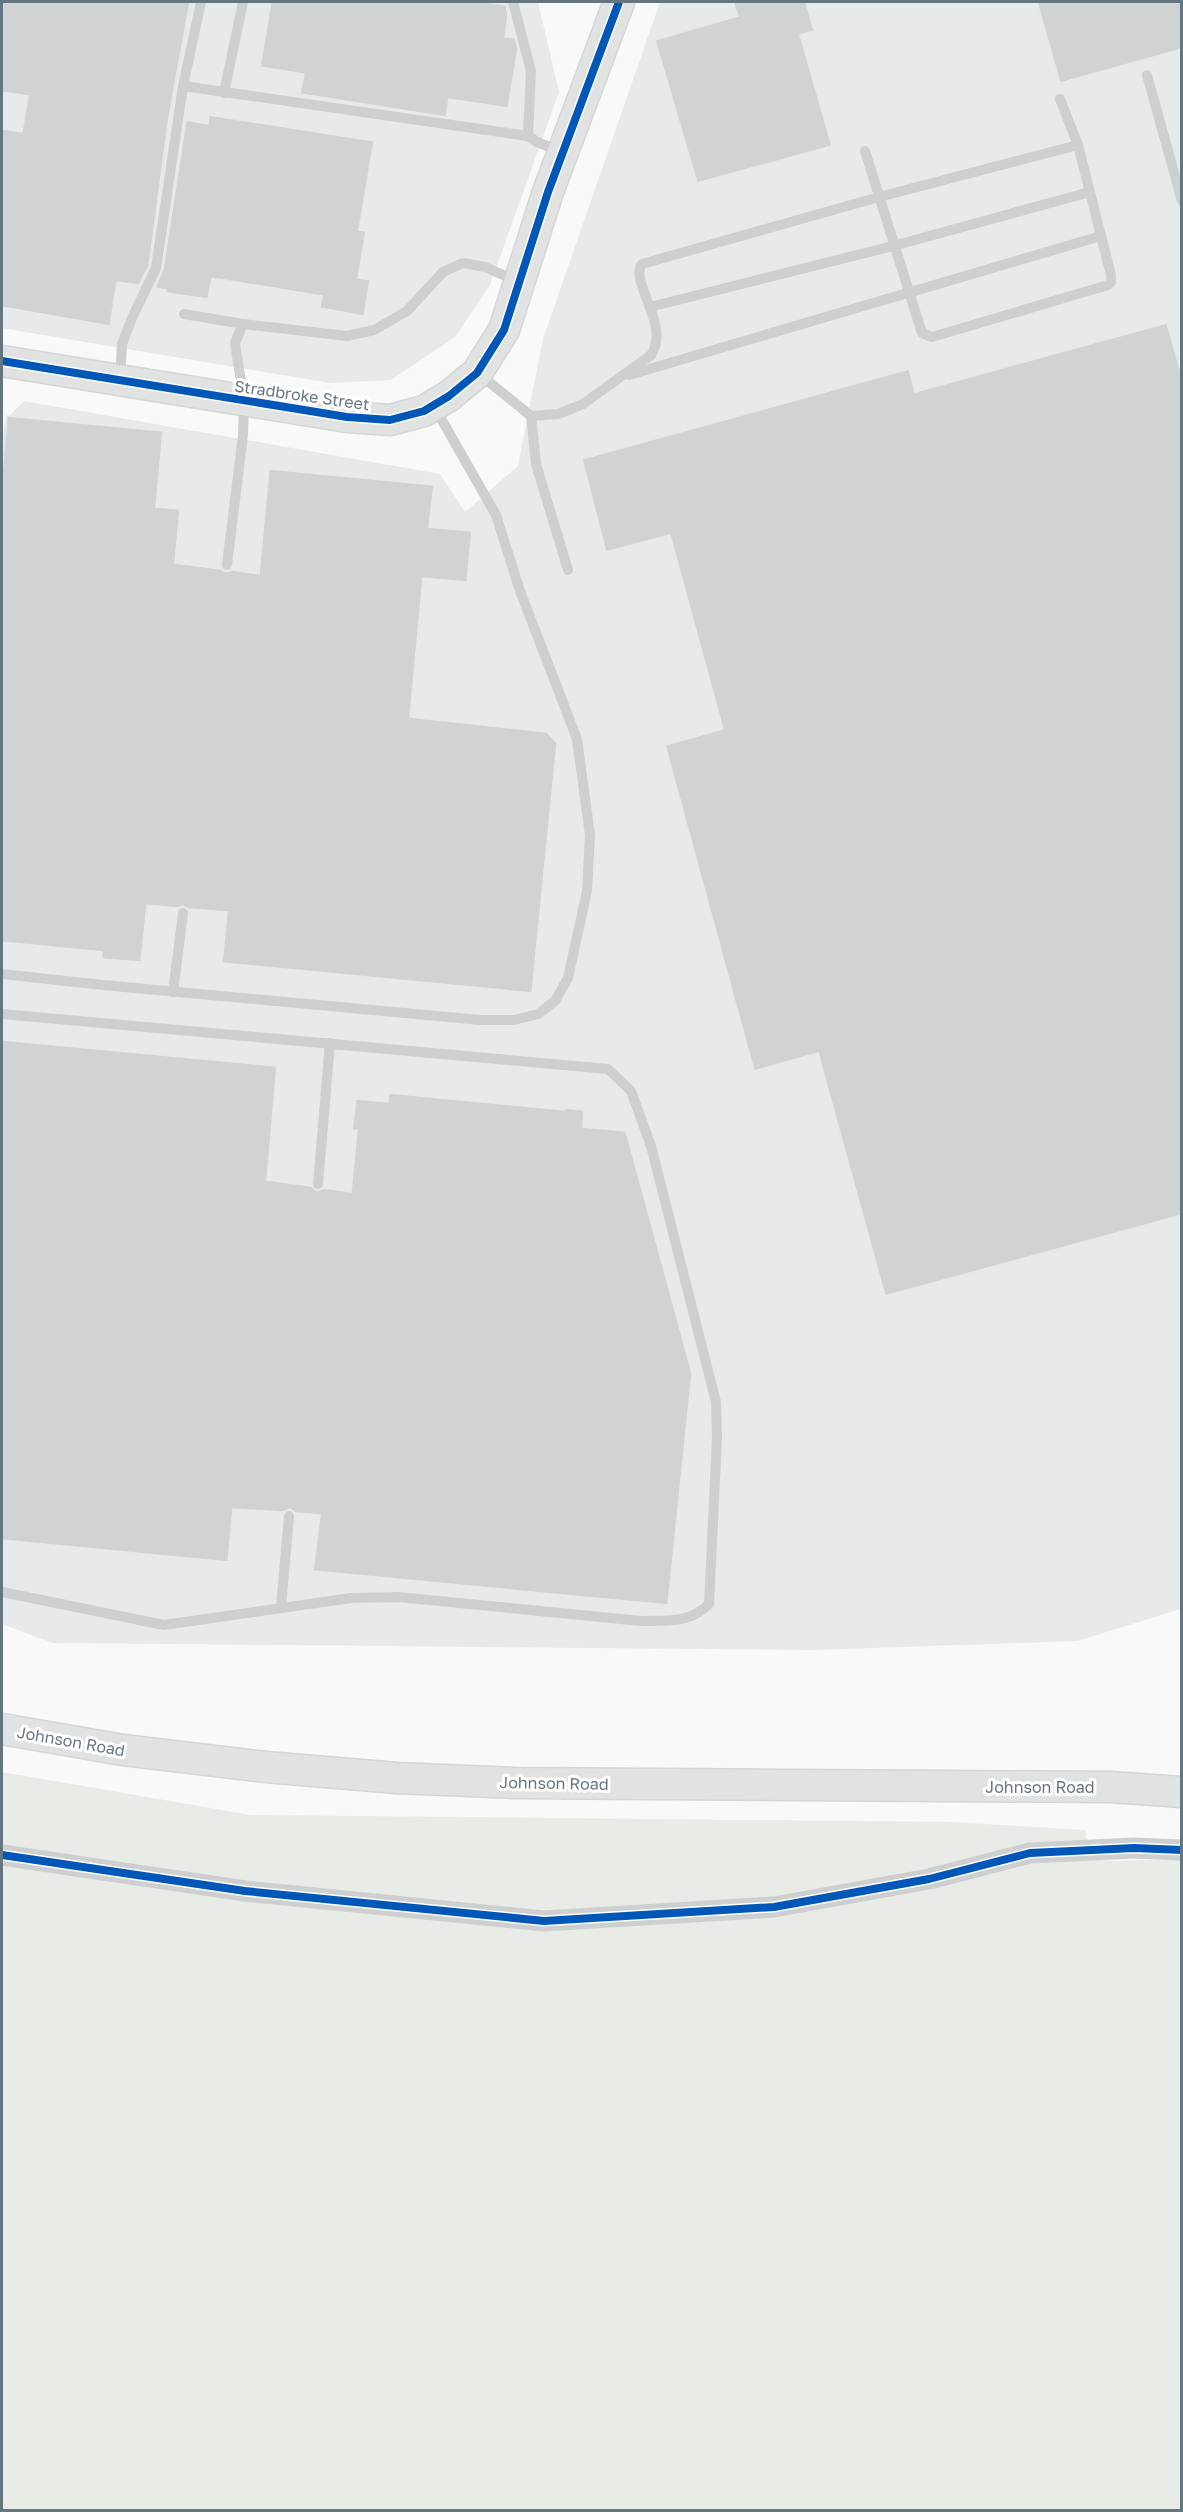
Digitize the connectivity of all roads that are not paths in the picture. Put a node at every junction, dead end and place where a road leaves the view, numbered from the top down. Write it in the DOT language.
graph roads {
  1 [pos="201,2"];
  2 [pos="243,2"];
  3 [pos="513,2"];
  4 [pos="619,2"];
  5 [pos="1147,75"];
  6 [pos="183,86"];
  7 [pos="224,93"];
  8 [pos="1060,99"];
  9 [pos="528,136"];
  10 [pos="1078,145"];
  11 [pos="865,151"];
  12 [pos="562,152"];
  13 [pos="1090,192"];
  14 [pos="879,197"];
  15 [pos="1182,201"];
  16 [pos="1101,236"];
  17 [pos="893,246"];
  18 [pos="519,282"];
  19 [pos="908,292"];
  20 [pos="650,307"];
  21 [pos="184,314"];
  22 [pos="243,324"];
  23 [pos="2,361"];
  24 [pos="477,373"];
  25 [pos="623,377"];
  26 [pos="120,380"];
  27 [pos="244,401"];
  28 [pos="434,405"];
  29 [pos="531,416"];
  30 [pos="226,566"];
  31 [pos="567,570"];
  32 [pos="183,913"];
  33 [pos="2,974"];
  34 [pos="173,992"];
  35 [pos="2,1014"];
  36 [pos="330,1043"];
  37 [pos="318,1184"];
  38 [pos="289,1516"];
  39 [pos="2,1592"];
  40 [pos="281,1607"];
  41 [pos="2,1729"];
  42 [pos="1182,1776"];
  43 [pos="1110,1787"];
  44 [pos="1182,1792"];
  45 [pos="1182,1850"];
  46 [pos="2,1855"];
  1 -- 6 [label="lane"];
  2 -- 7 [label="lane"];
  3 -- 9 [label="lane"];
  4 -- 12 [label="main road, Stradbroke Street"];
  5 -- 15 [label="lane"];
  6 -- 7 [label="lane"];
  6 -- 26 [label="lane"];
  7 -- 9 [label="lane"];
  8 -- 10 [label="lane"];
  9 -- 12 [label="lane"];
  10 -- 13 [label="lane"];
  10 -- 14 [label="lane"];
  11 -- 14 [label="lane"];
  12 -- 18 [label="main road, Stradbroke Street"];
  13 -- 16 [label="lane"];
  13 -- 17 [label="lane"];
  14 -- 17 [label="lane"];
  14 -- 20 [label="lane"];
  16 -- 19 [label="lane"];
  16 -- 19 [label="lane"];
  17 -- 19 [label="lane"];
  17 -- 20 [label="lane"];
  18 -- 22 [label="lane"];
  18 -- 24 [label="main road, Stradbroke Street"];
  19 -- 25 [label="lane"];
  20 -- 25 [label="lane"];
  21 -- 22 [label="lane"];
  22 -- 27 [label="lane"];
  23 -- 26 [label="main road, Stradbroke Street"];
  24 -- 28 [label="main road, Stradbroke Street"];
  24 -- 29 [label="lane"];
  25 -- 29 [label="lane"];
  26 -- 27 [label="main road, Stradbroke Street"];
  27 -- 28 [label="main road, Stradbroke Street"];
  27 -- 30 [label="lane"];
  28 -- 34 [label="lane"];
  29 -- 31 [label="lane"];
  32 -- 34 [label="lane"];
  33 -- 34 [label="lane"];
  35 -- 36 [label="lane"];
  36 -- 37 [label="lane"];
  36 -- 40 [label="lane"];
  38 -- 40 [label="lane"];
  39 -- 40 [label="lane"];
  41 -- 43 [label="main road, Johnson Road"];
  42 -- 43 [label="main road, Johnson Road"];
  43 -- 44 [label="main road, Johnson Road"];
  45 -- 46 [label="street"];
}
